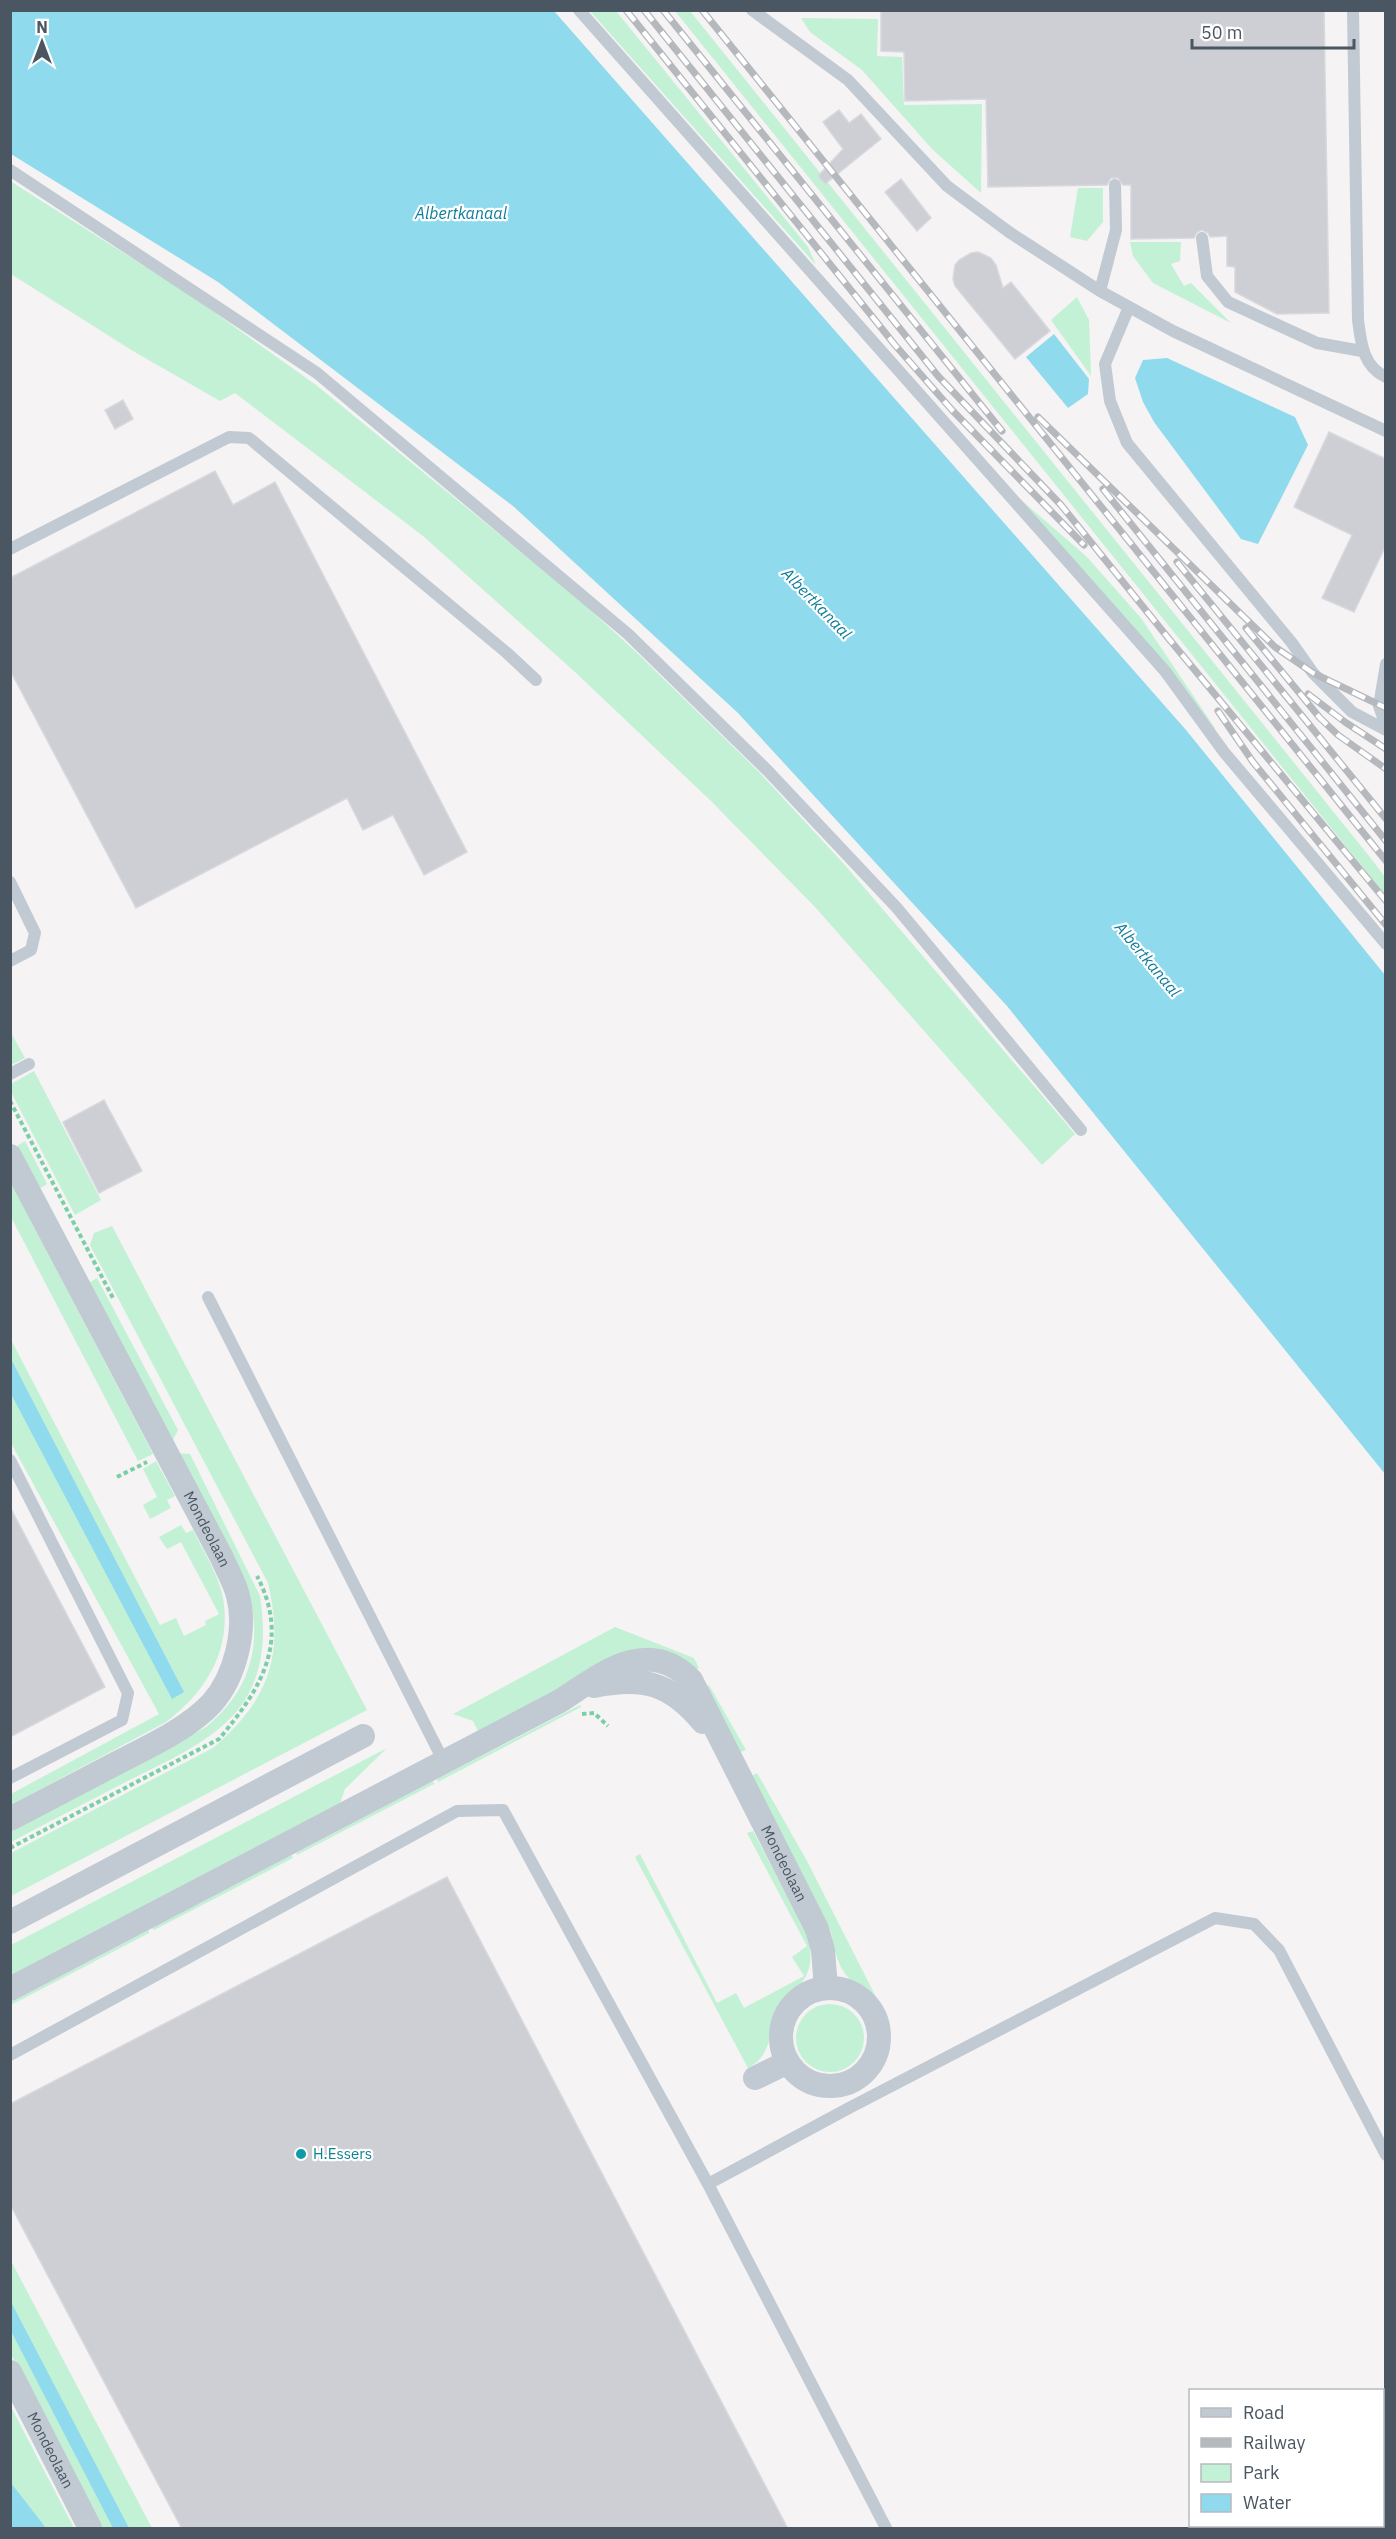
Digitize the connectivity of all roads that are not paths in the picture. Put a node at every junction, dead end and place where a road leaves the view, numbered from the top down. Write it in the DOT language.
graph roads {
  1 [pos="579,10"];
  2 [pos="752,10"];
  3 [pos="1353,10"];
  4 [pos="10,170"];
  5 [pos="1115,185"];
  6 [pos="1202,238"];
  7 [pos="1100,291"];
  8 [pos="1130,307"];
  9 [pos="1362,351"];
  10 [pos="1386,377"];
  11 [pos="1386,430"];
  12 [pos="10,549"];
  13 [pos="1386,664"];
  14 [pos="536,680"];
  15 [pos="1386,726"];
  16 [pos="1386,730"];
  17 [pos="10,882"];
  18 [pos="1386,944"];
  19 [pos="10,960"];
  20 [pos="29,1064"];
  21 [pos="10,1074"];
  22 [pos="1081,1130"];
  23 [pos="10,1156"];
  24 [pos="208,1297"];
  25 [pos="10,1460"];
  26 [pos="363,1736"];
  27 [pos="444,1762"];
  28 [pos="10,1778"];
  29 [pos="10,1819"];
  30 [pos="10,1923"];
  31 [pos="826,1988"];
  32 [pos="10,1989"];
  33 [pos="10,2055"];
  34 [pos="788,2062"];
  35 [pos="755,2078"];
  36 [pos="1386,2155"];
  37 [pos="708,2184"];
  38 [pos="10,2372"];
  39 [pos="90,2529"];
  40 [pos="886,2529"];
  1 -- 18 [label="lane"];
  2 -- 7 [label="lane"];
  3 -- 9 [label="lane"];
  4 -- 22 [label="lane"];
  5 -- 7 [label="lane"];
  6 -- 9 [label="lane"];
  7 -- 8 [label="lane"];
  8 -- 11 [label="lane"];
  8 -- 16 [label="lane"];
  9 -- 10 [label="lane"];
  12 -- 14 [label="lane"];
  13 -- 15 [label="lane"];
  17 -- 19 [label="lane"];
  20 -- 21 [label="lane"];
  23 -- 29 [label="street, Mondeolaan"];
  24 -- 27 [label="lane"];
  25 -- 28 [label="lane"];
  26 -- 30 [label="street"];
  27 -- 31 [label="street, Mondeolaan"];
  27 -- 32 [label="street"];
  31 -- 34 [label="street"];
  31 -- 34 [label="street"];
  33 -- 37 [label="lane"];
  34 -- 35 [label="street"];
  36 -- 37 [label="lane"];
  37 -- 40 [label="lane"];
  38 -- 39 [label="street, Mondeolaan"];
}
